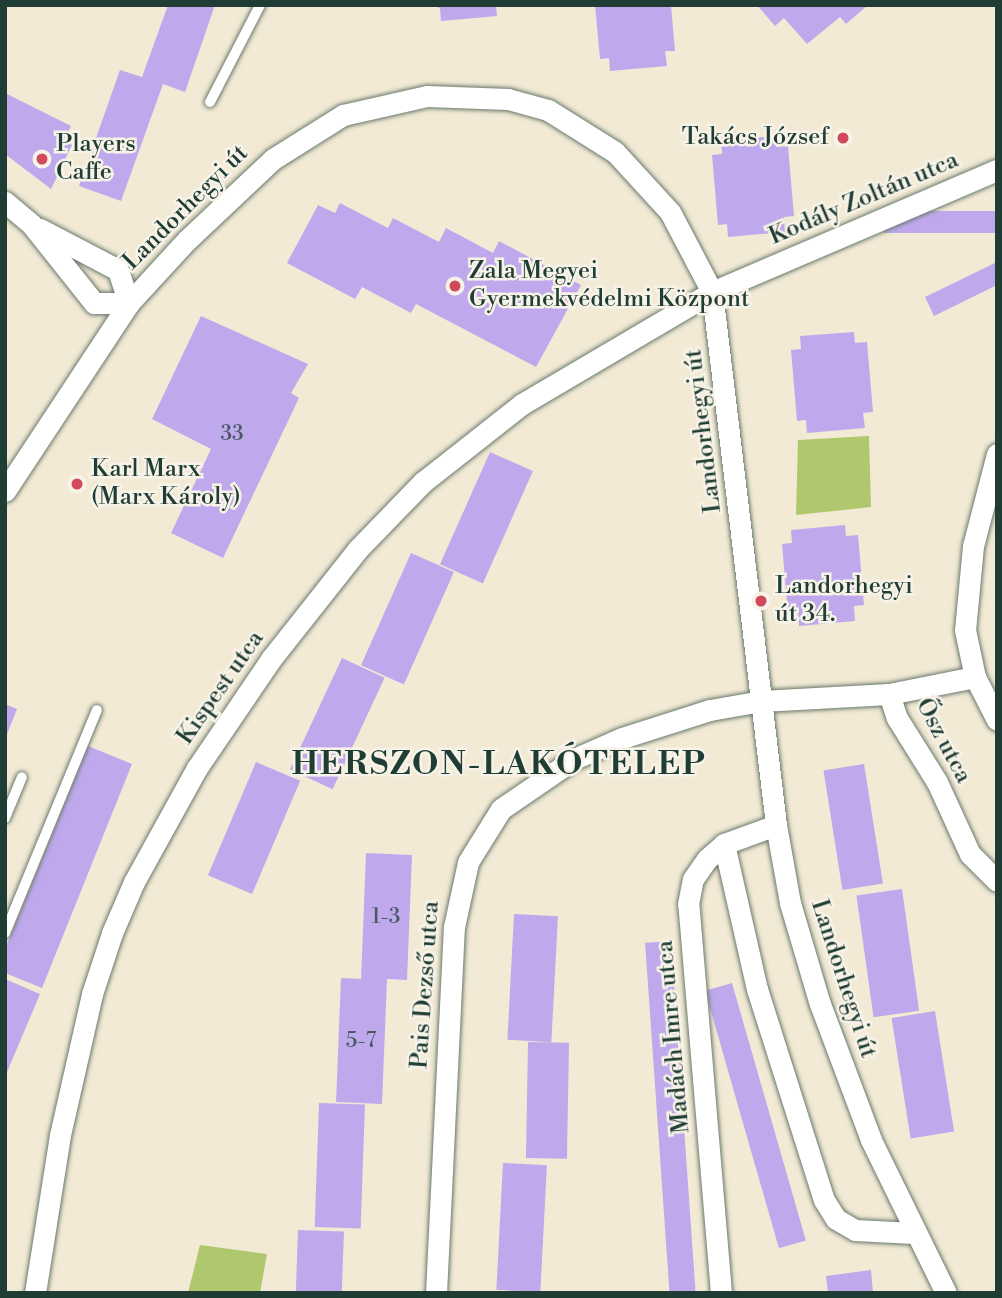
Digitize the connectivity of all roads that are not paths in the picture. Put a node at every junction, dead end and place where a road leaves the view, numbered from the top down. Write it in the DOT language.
graph roads {
  1 [pos="260,5"];
  2 [pos="209,102"];
  3 [pos="997,170"];
  4 [pos="5,202"];
  5 [pos="32,225"];
  6 [pos="712,292"];
  7 [pos="129,303"];
  8 [pos="997,454"];
  9 [pos="5,491"];
  10 [pos="975,677"];
  11 [pos="890,694"];
  12 [pos="761,701"];
  13 [pos="97,710"];
  14 [pos="997,720"];
  15 [pos="22,777"];
  16 [pos="5,818"];
  17 [pos="776,825"];
  18 [pos="724,844"];
  19 [pos="997,880"];
  20 [pos="5,933"];
  21 [pos="914,1233"];
  22 [pos="35,1293"];
  23 [pos="436,1293"];
  24 [pos="721,1293"];
  25 [pos="946,1293"];
  1 -- 2 [label="lane"];
  3 -- 6 [label="street, Kodály Zoltán utca"];
  4 -- 5 [label="street"];
  5 -- 7 [label="street"];
  5 -- 7 [label="street"];
  6 -- 7 [label="street, Landorhegyi út"];
  6 -- 12 [label="street, Landorhegyi út"];
  6 -- 22 [label="street, Kispest utca"];
  7 -- 9 [label="street, Landorhegyi út"];
  8 -- 10 [label="street"];
  10 -- 11 [label="street, Ősz utca"];
  10 -- 14 [label="street"];
  11 -- 12 [label="street, Ősz utca"];
  11 -- 19 [label="street, Ősz utca"];
  12 -- 17 [label="street, Landorhegyi út"];
  12 -- 23 [label="street, Pais Dezső utca"];
  13 -- 20 [label="lane"];
  15 -- 16 [label="lane"];
  17 -- 18 [label="street, Madách Imre utca"];
  17 -- 21 [label="street, Landorhegyi út"];
  18 -- 21 [label="street"];
  18 -- 24 [label="street, Madách Imre utca"];
  21 -- 25 [label="street, Landorhegyi út"];
}
